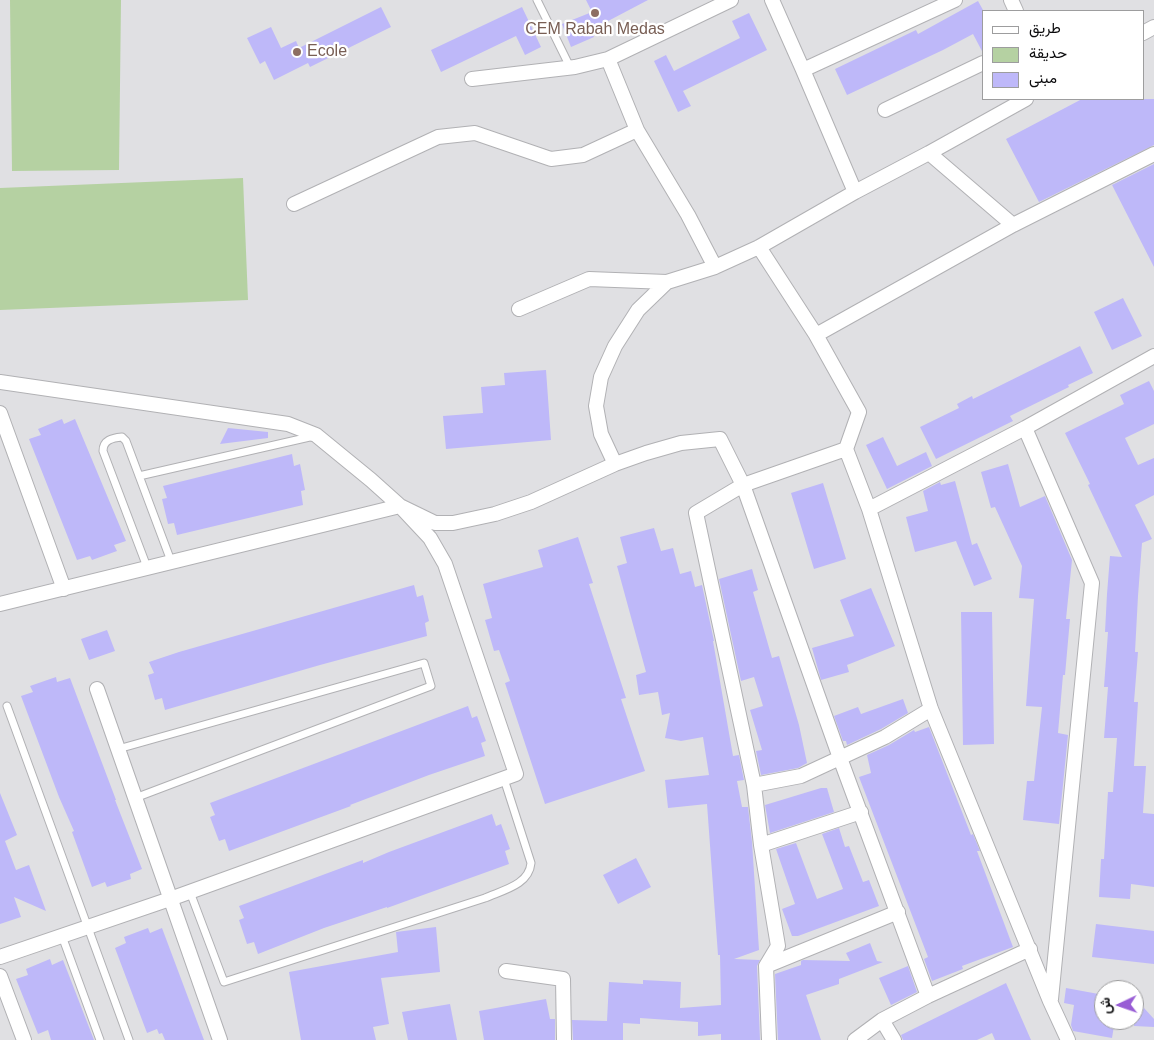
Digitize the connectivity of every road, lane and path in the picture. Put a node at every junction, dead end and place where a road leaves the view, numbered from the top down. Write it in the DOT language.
graph roads {
  1 [pos="536,0"];
  2 [pos="731,0"];
  3 [pos="772,0"];
  4 [pos="955,0"];
  5 [pos="608,59"];
  6 [pos="982,63"];
  7 [pos="570,67"];
  8 [pos="803,70"];
  9 [pos="472,79"];
  10 [pos="1024,100"];
  11 [pos="885,110"];
  12 [pos="637,130"];
  13 [pos="929,153"];
  14 [pos="1154,154"];
  15 [pos="855,192"];
  16 [pos="294,204"];
  17 [pos="1013,225"];
  18 [pos="759,247"];
  19 [pos="715,266"];
  20 [pos="667,282"];
  21 [pos="519,310"];
  22 [pos="816,335"];
  23 [pos="1154,356"];
  24 [pos="0,382"];
  25 [pos="0,413"];
  26 [pos="1025,428"];
  27 [pos="316,436"];
  28 [pos="846,449"];
  29 [pos="615,464"];
  30 [pos="139,476"];
  31 [pos="742,485"];
  32 [pos="400,506"];
  33 [pos="869,509"];
  34 [pos="171,561"];
  35 [pos="147,567"];
  36 [pos="64,589"];
  37 [pos="0,604"];
  38 [pos="97,689"];
  39 [pos="7,706"];
  40 [pos="931,709"];
  41 [pos="118,749"];
  42 [pos="840,758"];
  43 [pos="504,779"];
  44 [pos="754,785"];
  45 [pos="135,798"];
  46 [pos="861,812"];
  47 [pos="761,845"];
  48 [pos="190,892"];
  49 [pos="170,899"];
  50 [pos="898,912"];
  51 [pos="88,927"];
  52 [pos="62,936"];
  53 [pos="1030,949"];
  54 [pos="0,957"];
  55 [pos="766,966"];
  56 [pos="506,971"];
  57 [pos="0,976"];
  58 [pos="928,996"];
  59 [pos="1050,1001"];
  60 [pos="882,1020"];
  61 [pos="1065,1039"];
  62 [pos="24,1040"];
  63 [pos="100,1040"];
  64 [pos="130,1040"];
  65 [pos="220,1040"];
  66 [pos="564,1040"];
  67 [pos="769,1040"];
  68 [pos="855,1040"];
  69 [pos="894,1040"];
  1 -- 7 [label="lane"];
  2 -- 5 [label="street"];
  3 -- 8 [label="street"];
  4 -- 8 [label="street"];
  5 -- 7 [label="street"];
  5 -- 12 [label="street"];
  6 -- 11 [label="street"];
  7 -- 9 [label="street"];
  8 -- 15 [label="street"];
  10 -- 13 [label="street"];
  12 -- 16 [label="street"];
  12 -- 19 [label="street"];
  13 -- 15 [label="street"];
  13 -- 17 [label="street"];
  14 -- 17 [label="street"];
  15 -- 18 [label="street"];
  17 -- 22 [label="street"];
  18 -- 19 [label="street"];
  18 -- 22 [label="street"];
  19 -- 20 [label="street"];
  20 -- 21 [label="street"];
  20 -- 29 [label="street"];
  22 -- 28 [label="street"];
  23 -- 26 [label="street"];
  24 -- 27 [label="street"];
  25 -- 36 [label="street"];
  26 -- 33 [label="street"];
  26 -- 59 [label="street"];
  27 -- 30 [label="lane"];
  27 -- 32 [label="street"];
  28 -- 31 [label="street"];
  28 -- 33 [label="street"];
  29 -- 31 [label="street"];
  29 -- 32 [label="street"];
  30 -- 34 [label="lane"];
  30 -- 35 [label="lane"];
  31 -- 42 [label="street"];
  31 -- 44 [label="street"];
  32 -- 34 [label="street"];
  32 -- 43 [label="street"];
  33 -- 40 [label="street"];
  34 -- 35 [label="street"];
  35 -- 36 [label="street"];
  36 -- 37 [label="street"];
  38 -- 41 [label="street"];
  39 -- 51 [label="lane"];
  40 -- 42 [label="street"];
  40 -- 53 [label="street"];
  41 -- 45 [label="street"];
  41 -- 45 [label="lane"];
  42 -- 44 [label="street"];
  42 -- 46 [label="street"];
  43 -- 48 [label="street"];
  43 -- 48 [label="lane"];
  44 -- 47 [label="street"];
  45 -- 49 [label="street"];
  46 -- 47 [label="street"];
  46 -- 50 [label="street"];
  47 -- 55 [label="street"];
  48 -- 49 [label="street"];
  49 -- 51 [label="street"];
  49 -- 65 [label="street"];
  50 -- 55 [label="street"];
  50 -- 58 [label="street"];
  51 -- 52 [label="street"];
  51 -- 64 [label="lane"];
  52 -- 54 [label="street"];
  52 -- 63 [label="lane"];
  53 -- 58 [label="street"];
  53 -- 59 [label="street"];
  55 -- 67 [label="street"];
  56 -- 66 [label="street"];
  57 -- 62 [label="street"];
  58 -- 60 [label="street"];
  59 -- 61 [label="street"];
  60 -- 68 [label="street"];
  60 -- 69 [label="street"];
}
